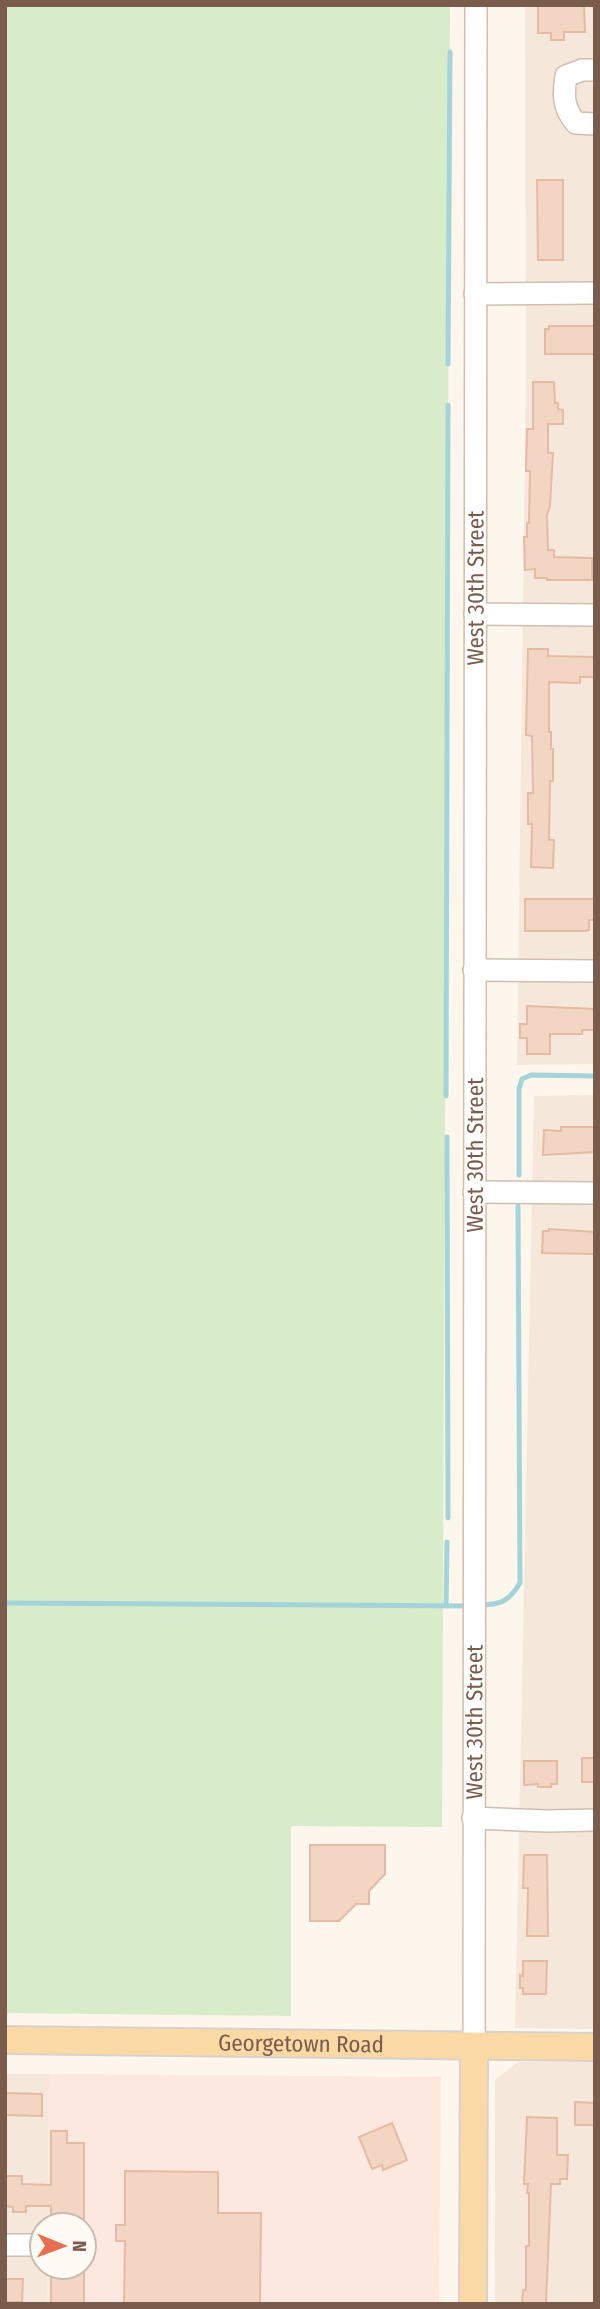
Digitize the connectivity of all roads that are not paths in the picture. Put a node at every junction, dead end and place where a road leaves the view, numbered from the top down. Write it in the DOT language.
graph roads {
  1 [pos="476,5"];
  2 [pos="595,70"];
  3 [pos="595,124"];
  4 [pos="595,293"];
  5 [pos="475,295"];
  6 [pos="475,614"];
  7 [pos="595,615"];
  8 [pos="474,970"];
  9 [pos="595,971"];
  10 [pos="474,1192"];
  11 [pos="595,1193"];
  12 [pos="473,1818"];
  13 [pos="595,1820"];
  14 [pos="5,2040"];
  15 [pos="474,2046"];
  16 [pos="595,2047"];
  17 [pos="5,2245"];
  18 [pos="28,2245"];
  19 [pos="473,2304"];
  1 -- 5 [label="street, West 30th Street"];
  2 -- 3 [label="street"];
  4 -- 5 [label="street"];
  5 -- 6 [label="street, West 30th Street"];
  6 -- 7 [label="street"];
  6 -- 8 [label="street, West 30th Street"];
  8 -- 9 [label="street"];
  8 -- 10 [label="street, West 30th Street"];
  10 -- 11 [label="street"];
  10 -- 12 [label="street, West 30th Street"];
  12 -- 13 [label="street"];
  12 -- 15 [label="street, West 30th Street"];
  14 -- 15 [label="main road, Georgetown Road"];
  15 -- 16 [label="main road, Georgetown Road"];
  15 -- 19 [label="main road, West 30th Street"];
  17 -- 18 [label="street"];
}
